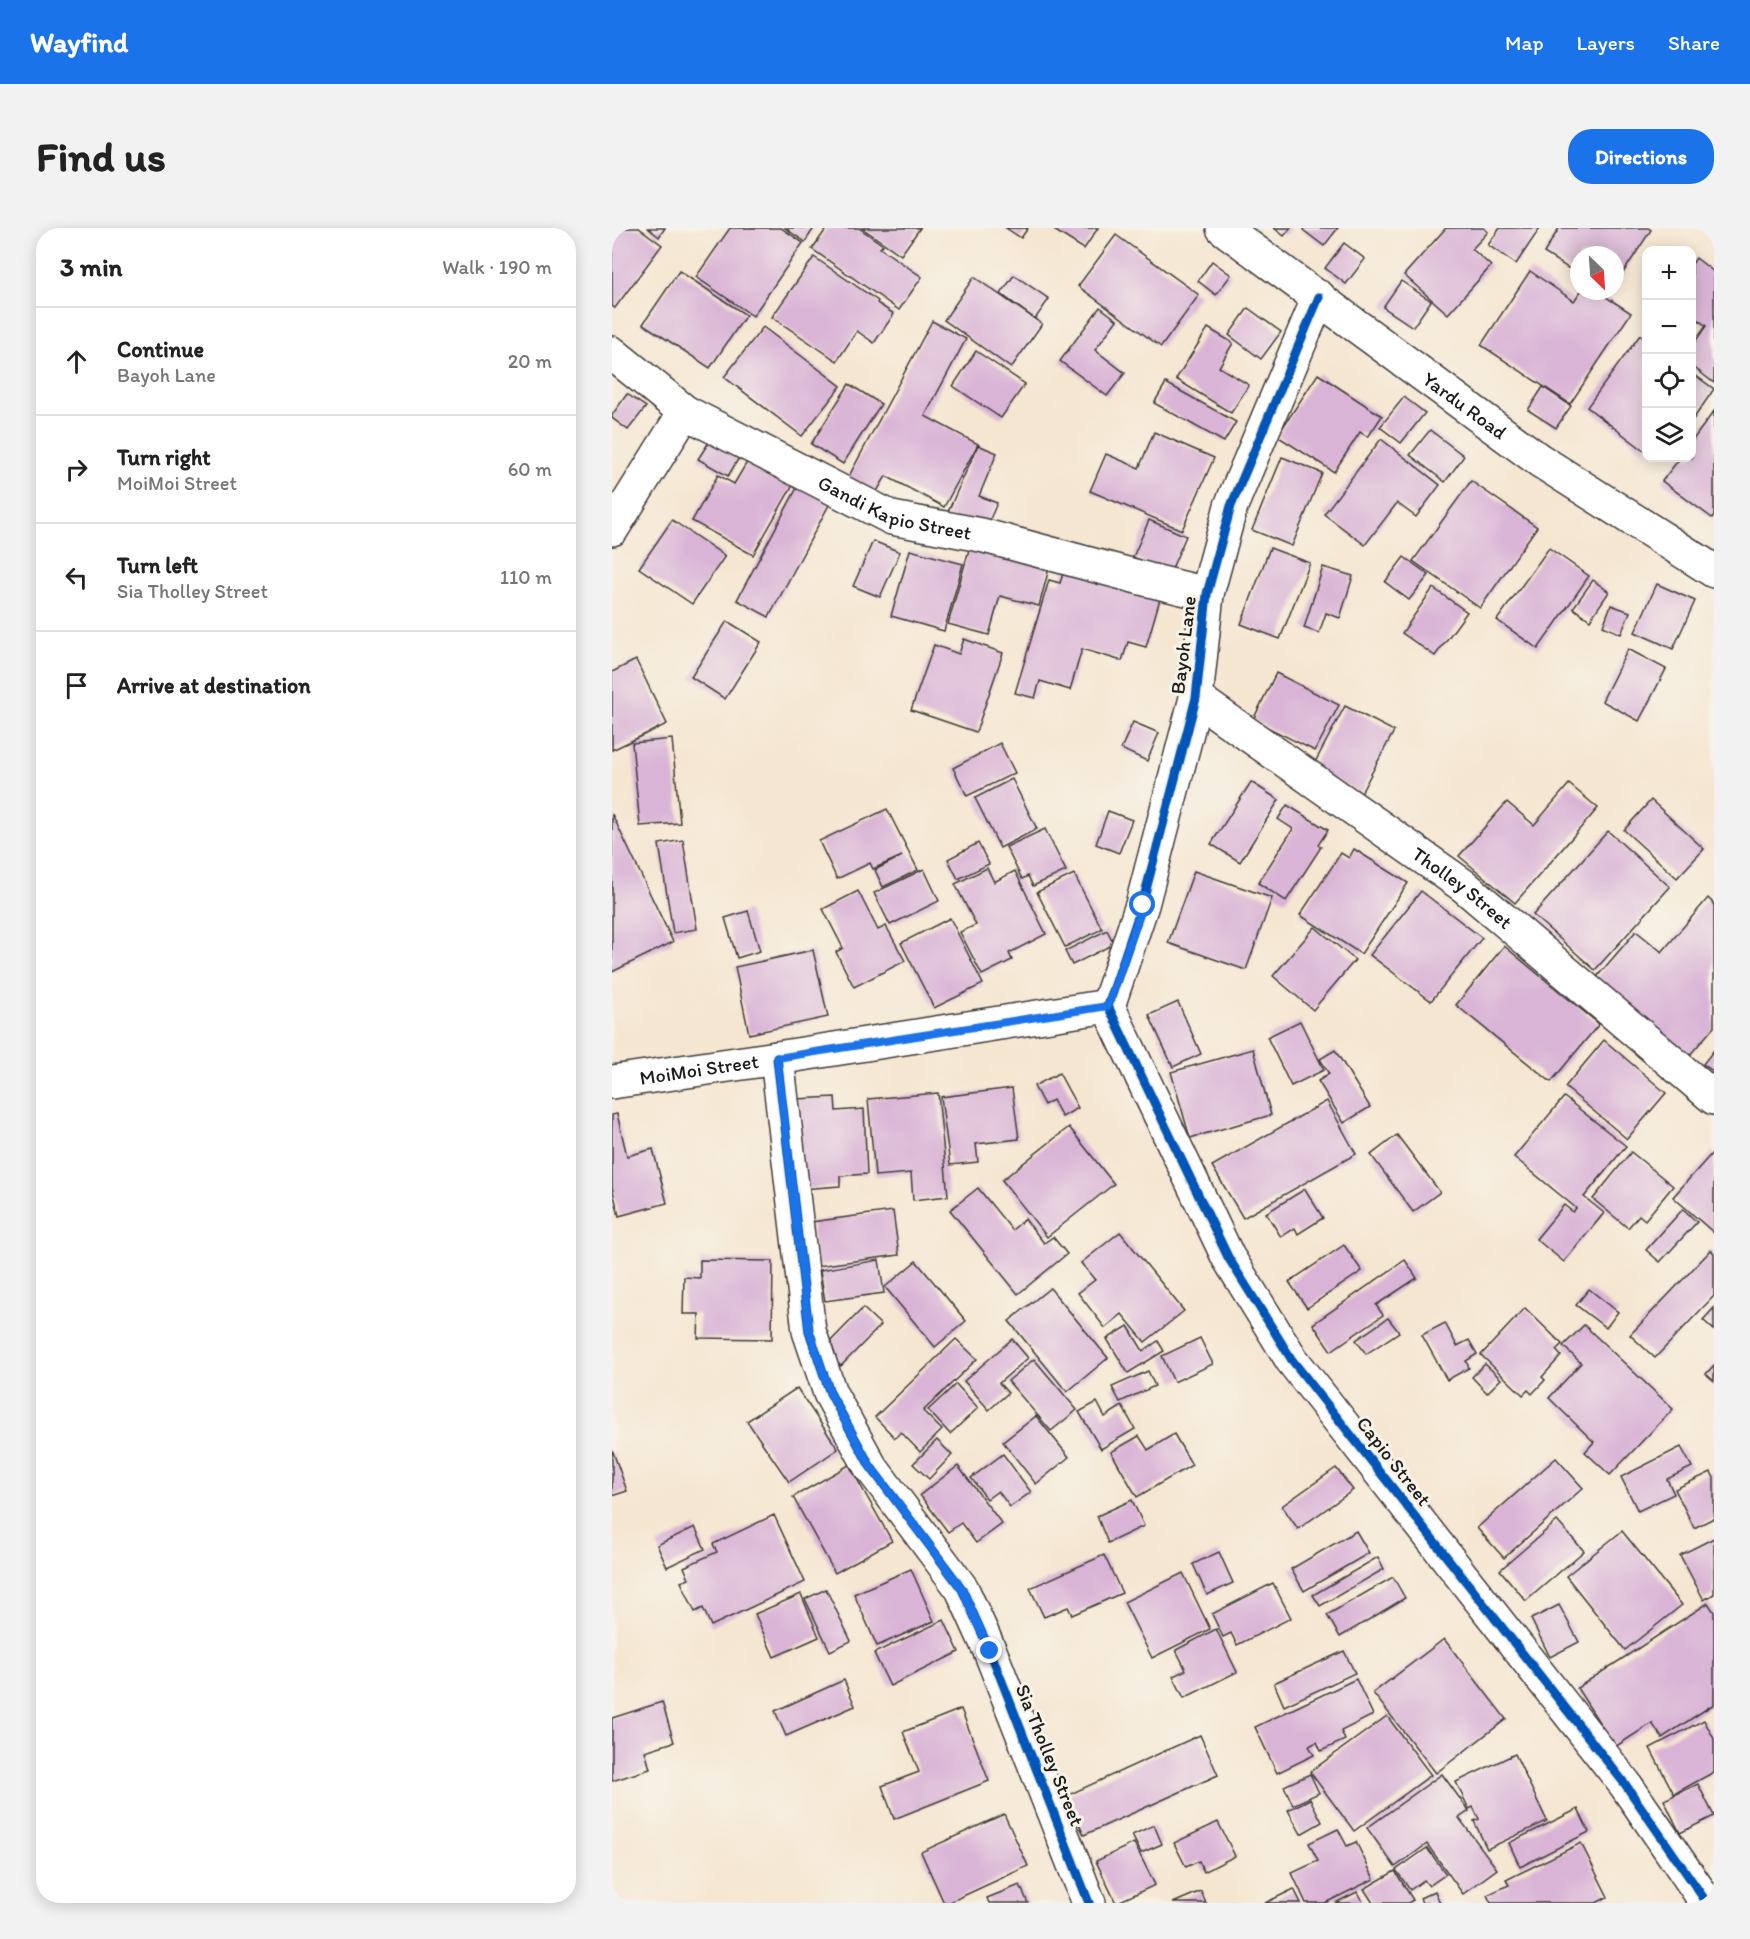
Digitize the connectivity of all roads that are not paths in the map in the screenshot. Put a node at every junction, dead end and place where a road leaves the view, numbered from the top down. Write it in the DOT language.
graph roads {
  1 [pos="1223,228"];
  2 [pos="1319,297"];
  3 [pos="612,353"];
  4 [pos="685,412"];
  5 [pos="612,529"];
  6 [pos="1714,571"];
  7 [pos="1207,594"];
  8 [pos="1197,698"];
  9 [pos="1108,1006"];
  10 [pos="777,1058"];
  11 [pos="612,1082"];
  12 [pos="1714,1098"];
  13 [pos="1089,1903"];
  14 [pos="1707,1903"];
  1 -- 2 [label="street, Yardu Road"];
  2 -- 6 [label="street, Yardu Road"];
  2 -- 7 [label="street, Bayoh Lane"];
  3 -- 4 [label="street, Gandi Kapio Street"];
  4 -- 5 [label="street"];
  4 -- 7 [label="street, Gandi Kapio Street"];
  7 -- 8 [label="street, Bayoh Lane"];
  8 -- 9 [label="street, Bayoh Lane"];
  8 -- 12 [label="street, Tholley Street"];
  9 -- 10 [label="street, MoiMoi Street"];
  9 -- 14 [label="street, Capio Street"];
  10 -- 11 [label="street, MoiMoi Street"];
  10 -- 13 [label="street, Sia Tholley Street"];
}
